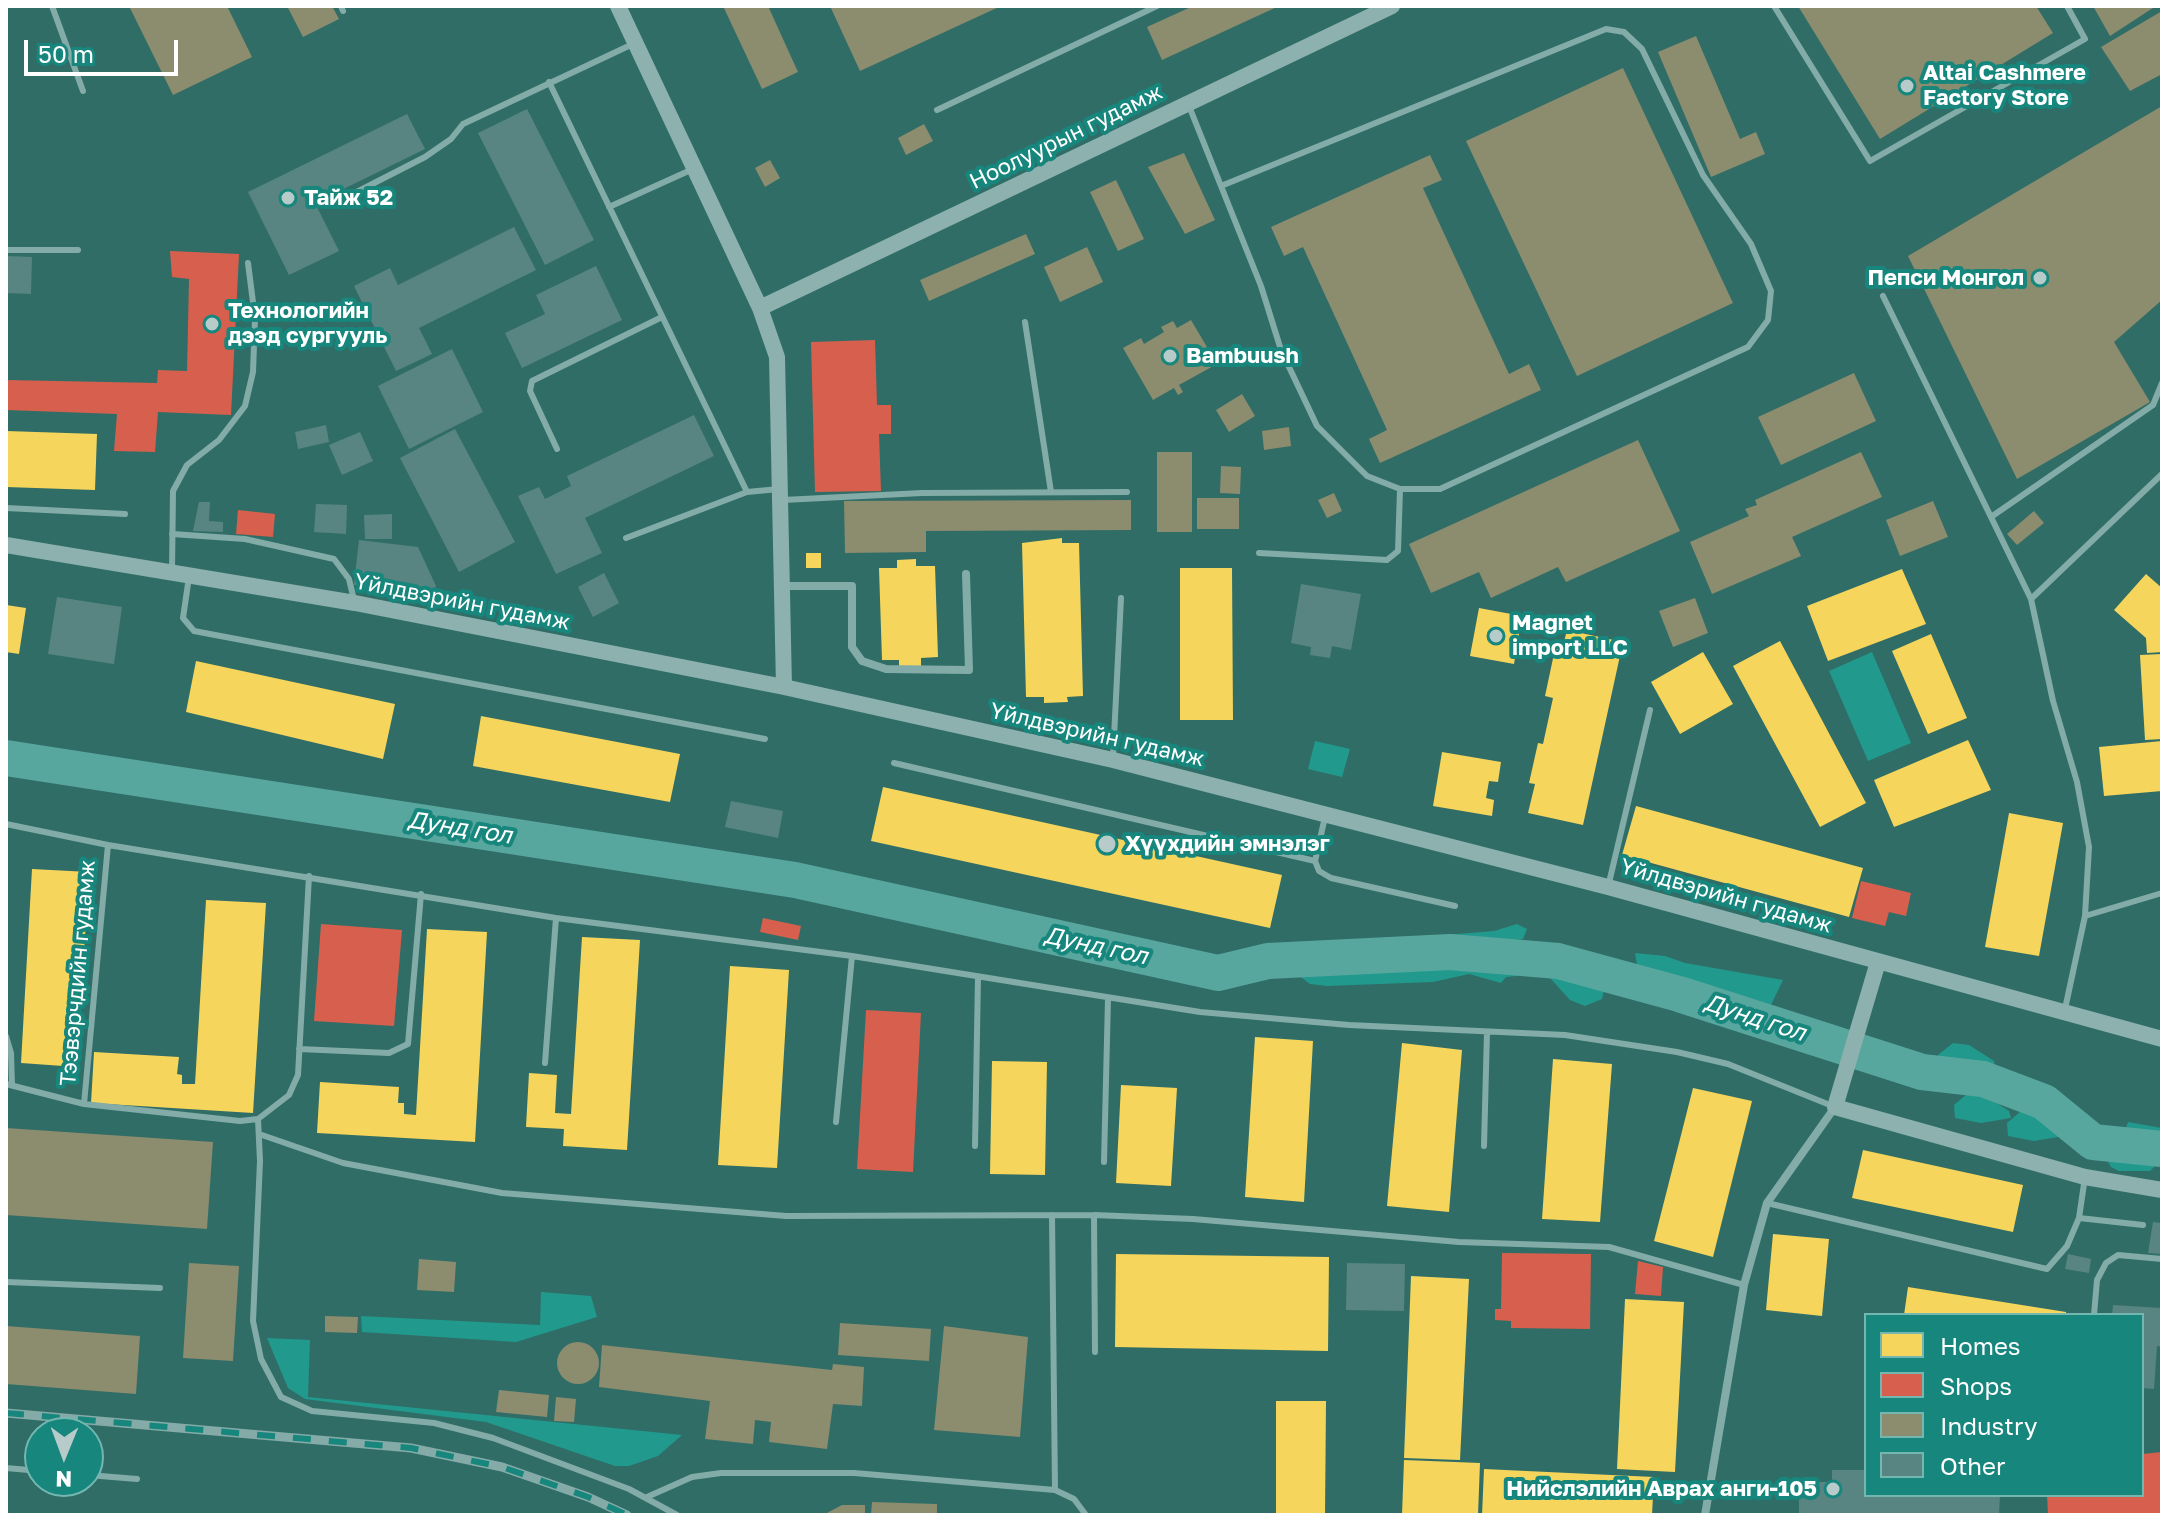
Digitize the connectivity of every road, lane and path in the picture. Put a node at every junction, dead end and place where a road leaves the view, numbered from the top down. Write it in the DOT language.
graph roads {
  1 [pos="52,6"];
  2 [pos="618,6"];
  3 [pos="1157,6"];
  4 [pos="1392,6"];
  5 [pos="1774,6"];
  6 [pos="2067,6"];
  7 [pos="635,43"];
  8 [pos="549,82"];
  9 [pos="83,91"];
  10 [pos="1187,103"];
  11 [pos="937,110"];
  12 [pos="693,169"];
  13 [pos="1221,186"];
  14 [pos="341,200"];
  15 [pos="609,207"];
  16 [pos="6,250"];
  17 [pos="78,250"];
  18 [pos="248,263"];
  19 [pos="1883,296"];
  20 [pos="760,308"];
  21 [pos="662,317"];
  22 [pos="1025,322"];
  23 [pos="2162,383"];
  24 [pos="557,449"];
  25 [pos="2162,474"];
  26 [pos="1400,489"];
  27 [pos="747,492"];
  28 [pos="1051,492"];
  29 [pos="1127,492"];
  30 [pos="782,494"];
  31 [pos="6,508"];
  32 [pos="125,514"];
  33 [pos="1991,517"];
  34 [pos="172,534"];
  35 [pos="626,538"];
  36 [pos="6,545"];
  37 [pos="1259,553"];
  38 [pos="172,571"];
  39 [pos="190,574"];
  40 [pos="966,574"];
  41 [pos="784,586"];
  42 [pos="1121,598"];
  43 [pos="2031,599"];
  44 [pos="355,603"];
  45 [pos="784,687"];
  46 [pos="1650,710"];
  47 [pos="765,739"];
  48 [pos="1113,760"];
  49 [pos="894,763"];
  50 [pos="1326,814"];
  51 [pos="6,824"];
  52 [pos="108,845"];
  53 [pos="1315,861"];
  54 [pos="309,876"];
  55 [pos="1608,887"];
  56 [pos="2162,893"];
  57 [pos="421,894"];
  58 [pos="1455,906"];
  59 [pos="2085,916"];
  60 [pos="556,918"];
  61 [pos="852,956"];
  62 [pos="1878,962"];
  63 [pos="978,977"];
  64 [pos="1108,999"];
  65 [pos="2065,1012"];
  66 [pos="1487,1032"];
  67 [pos="6,1036"];
  68 [pos="2162,1039"];
  69 [pos="299,1049"];
  70 [pos="545,1063"];
  71 [pos="9,1085"];
  72 [pos="84,1104"];
  73 [pos="1835,1107"];
  74 [pos="258,1119"];
  75 [pos="836,1122"];
  76 [pos="259,1134"];
  77 [pos="975,1146"];
  78 [pos="1484,1146"];
  79 [pos="1104,1162"];
  80 [pos="2085,1177"];
  81 [pos="2162,1190"];
  82 [pos="1767,1203"];
  83 [pos="1052,1215"];
  84 [pos="1094,1215"];
  85 [pos="2079,1218"];
  86 [pos="2143,1225"];
  87 [pos="2162,1259"];
  88 [pos="6,1282"];
  89 [pos="1744,1285"];
  90 [pos="160,1288"];
  91 [pos="2094,1313"];
  92 [pos="1095,1352"];
  93 [pos="104,1476"];
  94 [pos="137,1479"];
  95 [pos="1055,1490"];
  96 [pos="647,1497"];
  97 [pos="677,1515"];
  98 [pos="1086,1515"];
  99 [pos="1705,1515"];
  1 -- 9 [label="lane"];
  2 -- 7 [label="main road"];
  3 -- 11 [label="lane"];
  4 -- 10 [label="main road, Ноолуурын гудамж"];
  5 -- 6 [label="lane"];
  7 -- 8 [label="lane"];
  7 -- 12 [label="main road"];
  8 -- 14 [label="lane"];
  8 -- 15 [label="lane"];
  10 -- 13 [label="lane"];
  10 -- 20 [label="main road, Ноолуурын гудамж"];
  12 -- 15 [label="lane"];
  12 -- 20 [label="main road"];
  13 -- 26 [label="lane"];
  13 -- 26 [label="lane"];
  15 -- 21 [label="lane"];
  16 -- 17 [label="lane"];
  18 -- 34 [label="lane"];
  19 -- 33 [label="lane"];
  20 -- 30 [label="main road"];
  21 -- 24 [label="lane"];
  21 -- 27 [label="lane"];
  22 -- 28 [label="lane"];
  23 -- 33 [label="lane"];
  25 -- 43 [label="lane"];
  26 -- 37 [label="lane"];
  27 -- 30 [label="lane"];
  27 -- 35 [label="lane"];
  28 -- 29 [label="lane"];
  28 -- 30 [label="lane"];
  30 -- 41 [label="main road"];
  31 -- 32 [label="lane"];
  33 -- 43 [label="lane"];
  34 -- 38 [label="lane"];
  34 -- 44 [label="lane"];
  36 -- 38 [label="main road, Yйлдвэрийн гудамж"];
  38 -- 39 [label="main road, Yйлдвэрийн гудамж"];
  39 -- 44 [label="main road, Yйлдвэрийн гудамж"];
  39 -- 47 [label="lane"];
  40 -- 41 [label="street"];
  41 -- 45 [label="main road"];
  42 -- 48 [label="lane"];
  43 -- 59 [label="lane"];
  44 -- 45 [label="main road, Yйлдвэрийн гудамж"];
  45 -- 48 [label="main road, Yйлдвэрийн гудамж"];
  46 -- 55 [label="lane"];
  48 -- 50 [label="main road, Yйлдвэрийн гудамж"];
  49 -- 53 [label="lane"];
  50 -- 53 [label="lane"];
  50 -- 55 [label="main road, Yйлдвэрийн гудамж"];
  51 -- 52 [label="lane"];
  52 -- 54 [label="lane"];
  52 -- 72 [label="lane, Тээвэрчдийн гудамж"];
  53 -- 58 [label="lane"];
  54 -- 57 [label="lane"];
  54 -- 69 [label="lane"];
  55 -- 62 [label="main road, Yйлдвэрийн гудамж"];
  56 -- 59 [label="lane"];
  57 -- 60 [label="lane"];
  57 -- 69 [label="lane"];
  59 -- 65 [label="lane"];
  60 -- 61 [label="lane"];
  60 -- 70 [label="lane"];
  61 -- 63 [label="lane"];
  61 -- 75 [label="lane"];
  62 -- 65 [label="main road, Yйлдвэрийн гудамж"];
  62 -- 73 [label="main road"];
  63 -- 64 [label="lane"];
  63 -- 77 [label="lane"];
  64 -- 66 [label="lane"];
  64 -- 79 [label="lane"];
  65 -- 68 [label="main road, Yйлдвэрийн гудамж"];
  66 -- 73 [label="lane"];
  66 -- 78 [label="lane"];
  67 -- 71 [label="lane"];
  69 -- 74 [label="lane"];
  71 -- 72 [label="lane"];
  72 -- 74 [label="lane"];
  73 -- 80 [label="main road"];
  73 -- 82 [label="street"];
  74 -- 76 [label="lane"];
  76 -- 83 [label="lane"];
  76 -- 96 [label="lane"];
  80 -- 81 [label="main road"];
  80 -- 85 [label="lane"];
  82 -- 85 [label="lane"];
  82 -- 89 [label="street"];
  83 -- 84 [label="lane"];
  83 -- 95 [label="lane"];
  84 -- 89 [label="lane"];
  84 -- 92 [label="lane"];
  85 -- 86 [label="lane"];
  87 -- 91 [label="lane"];
  88 -- 90 [label="lane"];
  89 -- 99 [label="street"];
  93 -- 94 [label="lane"];
  95 -- 96 [label="lane"];
  95 -- 98 [label="lane"];
  96 -- 97 [label="lane"];
}
